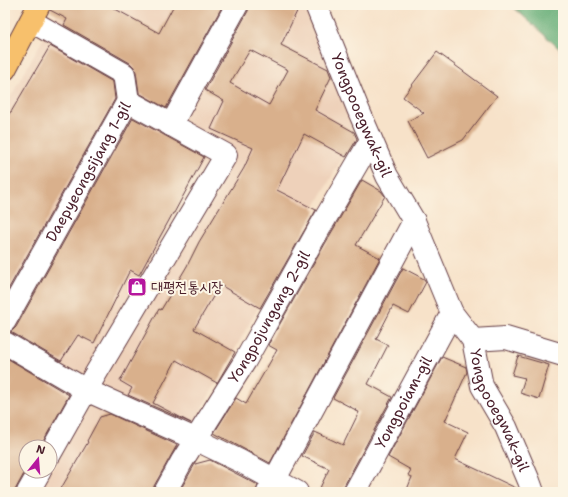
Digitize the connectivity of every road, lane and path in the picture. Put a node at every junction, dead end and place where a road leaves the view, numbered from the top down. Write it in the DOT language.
graph roads {
  1 [pos="237,5"];
  2 [pos="316,5"];
  3 [pos="35,13"];
  4 [pos="5,69"];
  5 [pos="128,101"];
  6 [pos="171,125"];
  7 [pos="371,140"];
  8 [pos="414,221"];
  9 [pos="452,313"];
  10 [pos="5,321"];
  11 [pos="473,340"];
  12 [pos="5,343"];
  13 [pos="563,355"];
  14 [pos="86,390"];
  15 [pos="58,440"];
  16 [pos="195,440"];
  17 [pos="35,479"];
  18 [pos="271,486"];
  19 [pos="526,488"];
  20 [pos="28,492"];
  21 [pos="165,492"];
  22 [pos="297,492"];
  23 [pos="355,492"];
  1 -- 6 [label="street"];
  2 -- 7 [label="street, Yongpooegwak-gil"];
  3 -- 4 [label="main road"];
  3 -- 5 [label="street"];
  5 -- 6 [label="street, Daepyeongsijang 1-gil"];
  5 -- 10 [label="street, Daepyeongsijang 1-gil"];
  6 -- 14 [label="street, Daepyeongsijang 1-gil"];
  7 -- 8 [label="street, Yongpooegwak-gil"];
  7 -- 16 [label="street, Yongpojungang 2-gil"];
  8 -- 9 [label="street, Yongpooegwak-gil"];
  8 -- 18 [label="street"];
  9 -- 11 [label="street, Yongpooegwak-gil"];
  9 -- 23 [label="street, Yongpoiam-gil"];
  11 -- 13 [label="street"];
  11 -- 19 [label="street, Yongpooegwak-gil"];
  12 -- 14 [label="street"];
  14 -- 15 [label="street"];
  14 -- 16 [label="street"];
  16 -- 18 [label="street"];
  16 -- 21 [label="street, Yongpojungang 2-gil"];
  17 -- 20 [label="street"];
  18 -- 22 [label="street"];
}
